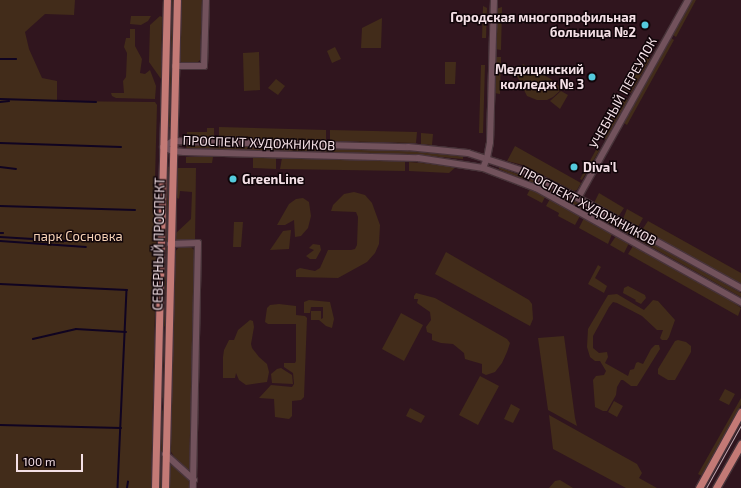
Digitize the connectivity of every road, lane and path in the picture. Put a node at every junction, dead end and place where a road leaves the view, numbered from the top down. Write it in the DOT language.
graph roads {
  1 [pos="167,0"];
  2 [pos="177,0"];
  3 [pos="206,0"];
  4 [pos="490,0"];
  5 [pos="494,0"];
  6 [pos="688,0"];
  7 [pos="175,66"];
  8 [pos="173,141"];
  9 [pos="163,147"];
  10 [pos="173,151"];
  11 [pos="485,158"];
  12 [pos="483,168"];
  13 [pos="578,198"];
  14 [pos="170,244"];
  15 [pos="741,288"];
  16 [pos="741,302"];
  17 [pos="159,329"];
  18 [pos="168,330"];
  19 [pos="157,407"];
  20 [pos="167,407"];
  21 [pos="741,412"];
  22 [pos="741,444"];
  23 [pos="166,454"];
  24 [pos="194,480"];
  25 [pos="155,488"];
  26 [pos="165,488"];
  27 [pos="193,488"];
  28 [pos="699,488"];
  29 [pos="716,488"];
  1 -- 9 [label="main road, СЕВЕРНЫЙ ПРОСПЕКТ"];
  2 -- 7 [label="main road, СЕВЕРНЫЙ ПРОСПЕКТ"];
  3 -- 7 [label="street"];
  4 -- 11 [label="street"];
  5 -- 11 [label="street"];
  6 -- 13 [label="street, УЧЕБНЫЙ ПЕРЕУЛОК"];
  7 -- 8 [label="main road, СЕВЕРНЫЙ ПРОСПЕКТ"];
  8 -- 9 [label="street, ПРОСПЕКТ ХУДОЖНИКОВ"];
  8 -- 10 [label="main road, СЕВЕРНЫЙ ПРОСПЕКТ"];
  8 -- 11 [label="street, ПРОСПЕКТ ХУДОЖНИКОВ"];
  9 -- 10 [label="street, ПРОСПЕКТ ХУДОЖНИКОВ"];
  9 -- 17 [label="main road, СЕВЕРНЫЙ ПРОСПЕКТ"];
  10 -- 12 [label="street, ПРОСПЕКТ ХУДОЖНИКОВ"];
  10 -- 14 [label="main road, СЕВЕРНЫЙ ПРОСПЕКТ"];
  11 -- 12 [label="street"];
  11 -- 13 [label="street, ПРОСПЕКТ ХУДОЖНИКОВ"];
  12 -- 16 [label="street, ПРОСПЕКТ ХУДОЖНИКОВ"];
  13 -- 15 [label="street, ПРОСПЕКТ ХУДОЖНИКОВ"];
  14 -- 18 [label="main road, СЕВЕРНЫЙ ПРОСПЕКТ"];
  14 -- 24 [label="street"];
  17 -- 18 [label="main road"];
  17 -- 19 [label="main road, СЕВЕРНЫЙ ПРОСПЕКТ"];
  18 -- 20 [label="main road, СЕВЕРНЫЙ ПРОСПЕКТ"];
  19 -- 20 [label="main road"];
  19 -- 25 [label="main road, СЕВЕРНЫЙ ПРОСПЕКТ"];
  20 -- 23 [label="main road, СЕВЕРНЫЙ ПРОСПЕКТ"];
  21 -- 28 [label="main road"];
  22 -- 29 [label="main road"];
  23 -- 24 [label="street"];
  23 -- 26 [label="main road, СЕВЕРНЫЙ ПРОСПЕКТ"];
  24 -- 27 [label="street"];
}
